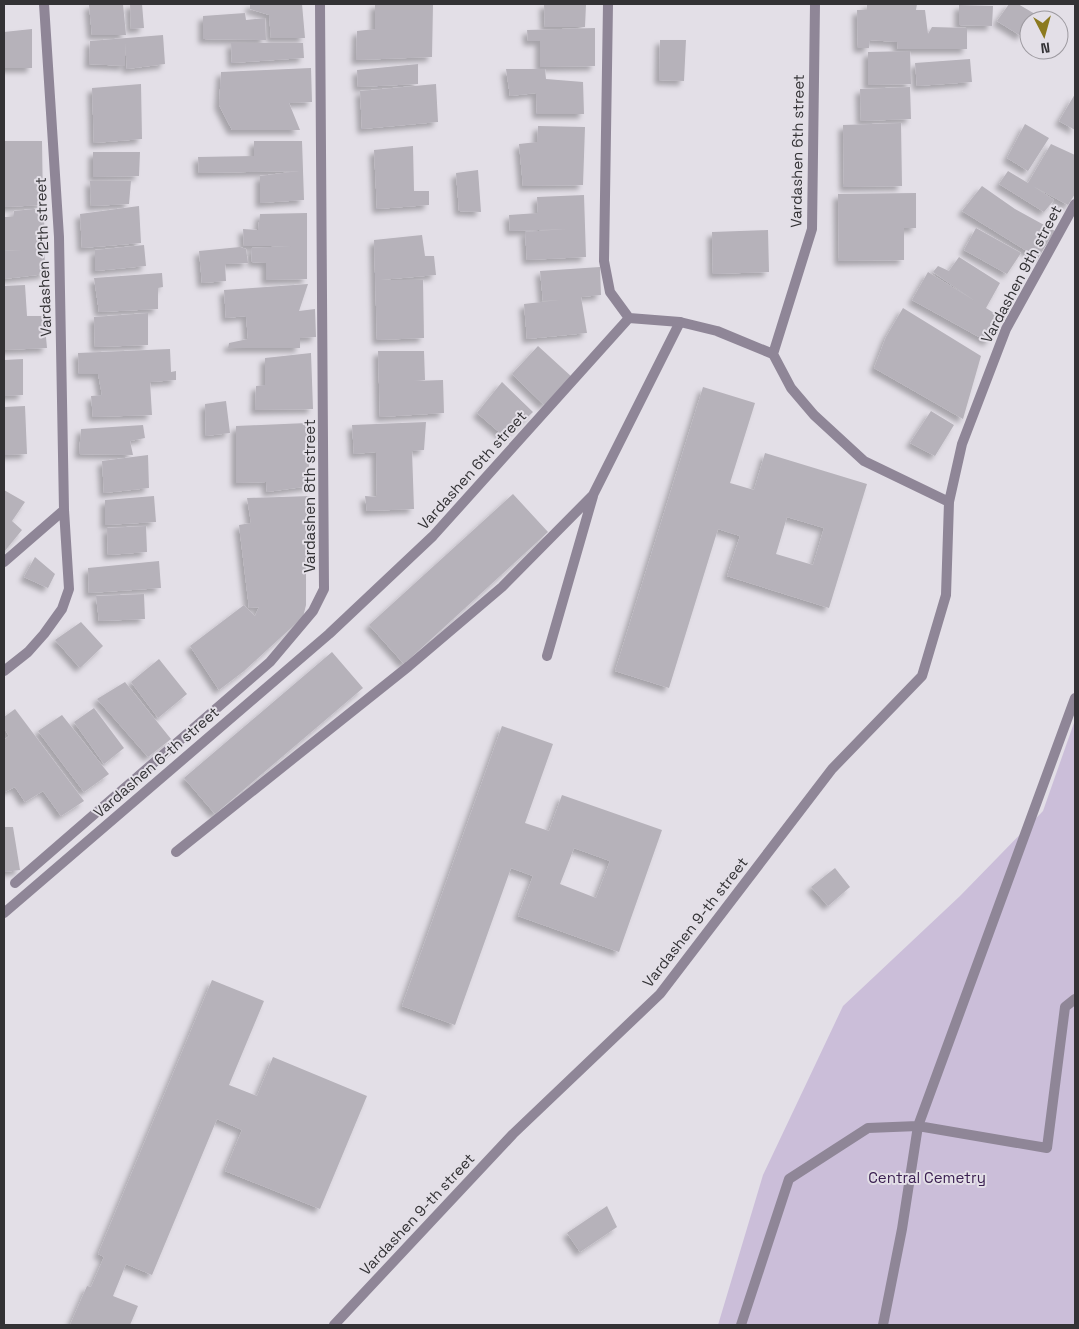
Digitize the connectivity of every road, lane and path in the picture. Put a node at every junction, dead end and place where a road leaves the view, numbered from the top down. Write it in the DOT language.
graph roads {
  1 [pos="44,4"];
  2 [pos="320,4"];
  3 [pos="608,4"];
  4 [pos="815,4"];
  5 [pos="1075,204"];
  6 [pos="629,318"];
  7 [pos="680,322"];
  8 [pos="773,354"];
  9 [pos="593,495"];
  10 [pos="949,502"];
  11 [pos="64,510"];
  12 [pos="4,562"];
  13 [pos="546,656"];
  14 [pos="4,671"];
  15 [pos="1075,698"];
  16 [pos="176,852"];
  17 [pos="15,883"];
  18 [pos="4,913"];
  19 [pos="1075,999"];
  20 [pos="918,1126"];
  21 [pos="334,1325"];
  22 [pos="740,1325"];
  23 [pos="883,1325"];
  1 -- 11 [label="street, Vardashen 12th street"];
  2 -- 17 [label="street, Vardashen 8th street"];
  3 -- 6 [label="street"];
  4 -- 8 [label="street, Vardashen 6th street"];
  5 -- 10 [label="street, Vardashen 9th street"];
  6 -- 7 [label="street"];
  6 -- 18 [label="street, Vardashen 6th street"];
  7 -- 8 [label="street"];
  7 -- 9 [label="street"];
  8 -- 10 [label="street"];
  9 -- 13 [label="street"];
  9 -- 16 [label="street"];
  10 -- 21 [label="street, Vardashen 9-th street"];
  11 -- 12 [label="street"];
  11 -- 14 [label="street, Vardashen 12th street"];
  15 -- 20 [label="street"];
  19 -- 20 [label="street"];
  20 -- 22 [label="street"];
  20 -- 23 [label="street"];
}
